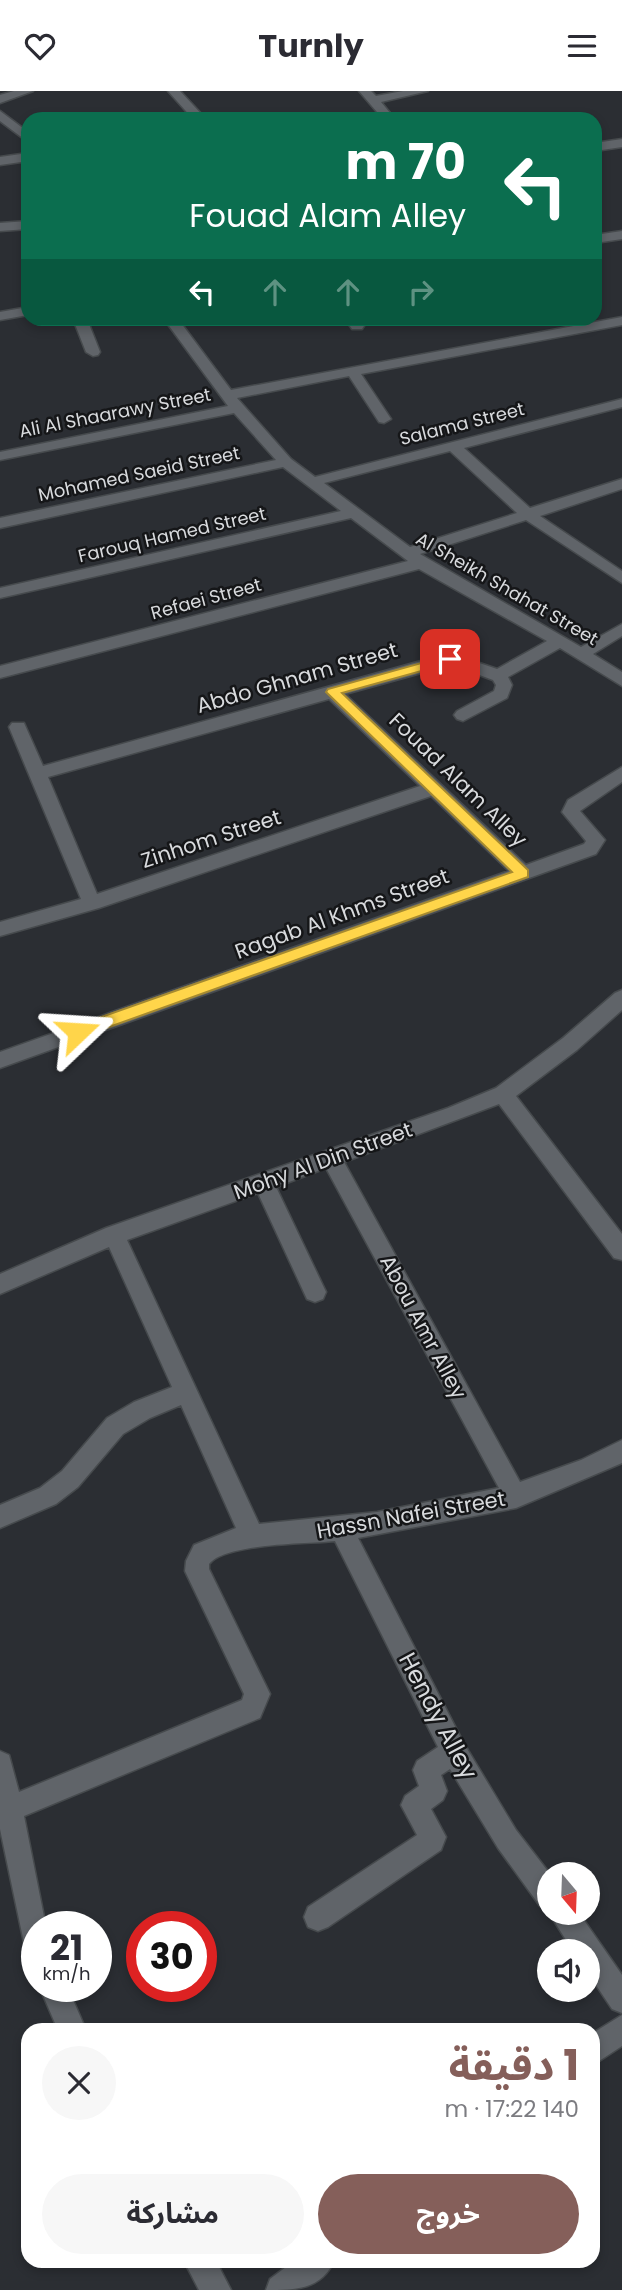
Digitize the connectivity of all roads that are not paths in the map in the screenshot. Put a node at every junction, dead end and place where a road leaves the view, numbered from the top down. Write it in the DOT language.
graph roads {
  1 [pos="27,91"];
  2 [pos="174,91"];
  3 [pos="422,91"];
  4 [pos="369,95"];
  5 [pos="0,99"];
  6 [pos="194,112"];
  7 [pos="383,112"];
  8 [pos="3,120"];
  9 [pos="21,133"];
  10 [pos="622,143"];
  11 [pos="602,146"];
  12 [pos="21,158"];
  13 [pos="0,161"];
  14 [pos="21,226"];
  15 [pos="0,227"];
  16 [pos="622,235"];
  17 [pos="602,238"];
  18 [pos="21,312"];
  19 [pos="0,316"];
  20 [pos="622,321"];
  21 [pos="602,325"];
  22 [pos="83,326"];
  23 [pos="176,326"];
  24 [pos="596,326"];
  25 [pos="93,352"];
  26 [pos="353,372"];
  27 [pos="232,402"];
  28 [pos="622,403"];
  29 [pos="384,419"];
  30 [pos="453,446"];
  31 [pos="0,456"];
  32 [pos="286,462"];
  33 [pos="312,482"];
  34 [pos="622,484"];
  35 [pos="352,513"];
  36 [pos="527,514"];
  37 [pos="0,523"];
  38 [pos="414,558"];
  39 [pos="622,578"];
  40 [pos="0,593"];
  41 [pos="622,629"];
  42 [pos="560,641"];
  43 [pos="581,654"];
  44 [pos="0,672"];
  45 [pos="499,675"];
  46 [pos="622,680"];
  47 [pos="332,692"];
  48 [pos="463,715"];
  49 [pos="18,727"];
  50 [pos="622,773"];
  51 [pos="37,774"];
  52 [pos="434,789"];
  53 [pos="523,873"];
  54 [pos="92,902"];
  55 [pos="0,929"];
  56 [pos="622,998"];
  57 [pos="0,1060"];
  58 [pos="503,1094"];
  59 [pos="331,1157"];
  60 [pos="263,1181"];
  61 [pos="114,1235"];
  62 [pos="622,1251"];
  63 [pos="0,1284"];
  64 [pos="315,1292"];
  65 [pos="185,1393"];
  66 [pos="622,1451"];
  67 [pos="516,1497"];
  68 [pos="0,1517"];
  69 [pos="341,1529"];
  70 [pos="253,1538"];
  71 [pos="454,1751"];
  72 [pos="0,1764"];
  73 [pos="10,1809"];
  74 [pos="537,1879"];
  75 [pos="30,1911"];
  76 [pos="318,1917"];
  77 [pos="572,1925"];
  78 [pos="622,1999"];
  79 [pos="60,2002"];
  80 [pos="69,2023"];
  81 [pos="622,2029"];
  82 [pos="600,2046"];
  83 [pos="203,2268"];
  84 [pos="309,2268"];
  85 [pos="216,2290"];
  86 [pos="281,2290"];
  1 -- 5 [label="street"];
  2 -- 6 [label="street"];
  3 -- 4 [label="street"];
  4 -- 7 [label="street"];
  8 -- 9 [label="street"];
  10 -- 11 [label="street"];
  12 -- 13 [label="street"];
  14 -- 15 [label="street"];
  16 -- 17 [label="street"];
  18 -- 19 [label="street"];
  20 -- 21 [label="street, Ali Al Shaarawy Street"];
  22 -- 25 [label="street"];
  23 -- 27 [label="street, Al Sheikh Shahat Street"];
  24 -- 26 [label="street, Ali Al Shaarawy Street"];
  26 -- 27 [label="street, Ali Al Shaarawy Street"];
  26 -- 29 [label="street"];
  27 -- 31 [label="street, Ali Al Shaarawy Street"];
  27 -- 32 [label="street, Al Sheikh Shahat Street"];
  28 -- 30 [label="street, Salama Street"];
  30 -- 33 [label="street, Salama Street"];
  30 -- 36 [label="street"];
  32 -- 33 [label="street, Al Sheikh Shahat Street"];
  32 -- 37 [label="street, Mohamed Saeid Street"];
  33 -- 35 [label="street, Al Sheikh Shahat Street"];
  34 -- 36 [label="street, Refaei Street"];
  35 -- 38 [label="street, Al Sheikh Shahat Street"];
  35 -- 40 [label="street, Farouq Hamed Street"];
  36 -- 38 [label="street, Refaei Street"];
  36 -- 39 [label="street"];
  38 -- 42 [label="street, Al Sheikh Shahat Street"];
  38 -- 44 [label="street, Refaei Street"];
  41 -- 43 [label="street"];
  42 -- 43 [label="street, Al Sheikh Shahat Street"];
  42 -- 45 [label="street"];
  43 -- 46 [label="street, Al Sheikh Shahat Street"];
  45 -- 47 [label="street, Abdo Ghnam Street"];
  45 -- 48 [label="street"];
  47 -- 51 [label="street, Abdo Ghnam Street"];
  47 -- 52 [label="street, Fouad Alam Alley"];
  49 -- 51 [label="street"];
  50 -- 53 [label="street, Ragab Al Khms Street"];
  51 -- 54 [label="street"];
  52 -- 53 [label="street, Fouad Alam Alley"];
  52 -- 54 [label="street, Zinhom Street"];
  53 -- 57 [label="street, Ragab Al Khms Street"];
  54 -- 55 [label="street, Zinhom Street"];
  56 -- 58 [label="street, Mohy Al Din Street"];
  58 -- 59 [label="street, Mohy Al Din Street"];
  58 -- 62 [label="street"];
  59 -- 60 [label="street, Mohy Al Din Street"];
  59 -- 67 [label="street, Abou Amr Alley"];
  60 -- 61 [label="street, Mohy Al Din Street"];
  60 -- 64 [label="street"];
  61 -- 63 [label="street, Mohy Al Din Street"];
  61 -- 65 [label="street"];
  65 -- 68 [label="street"];
  65 -- 70 [label="street"];
  66 -- 67 [label="street, Hassn Nafei Street"];
  67 -- 69 [label="street, Hassn Nafei Street"];
  69 -- 70 [label="street, Hassn Nafei Street"];
  69 -- 71 [label="street, Hendy Alley"];
  70 -- 73 [label="street, Hassn Nafei Street"];
  71 -- 74 [label="street, Hendy Alley"];
  71 -- 76 [label="street"];
  72 -- 73 [label="street"];
  73 -- 75 [label="street"];
  77 -- 78 [label="street"];
  79 -- 80 [label="street"];
  81 -- 82 [label="street"];
  83 -- 85 [label="street"];
  84 -- 86 [label="street"];
}
